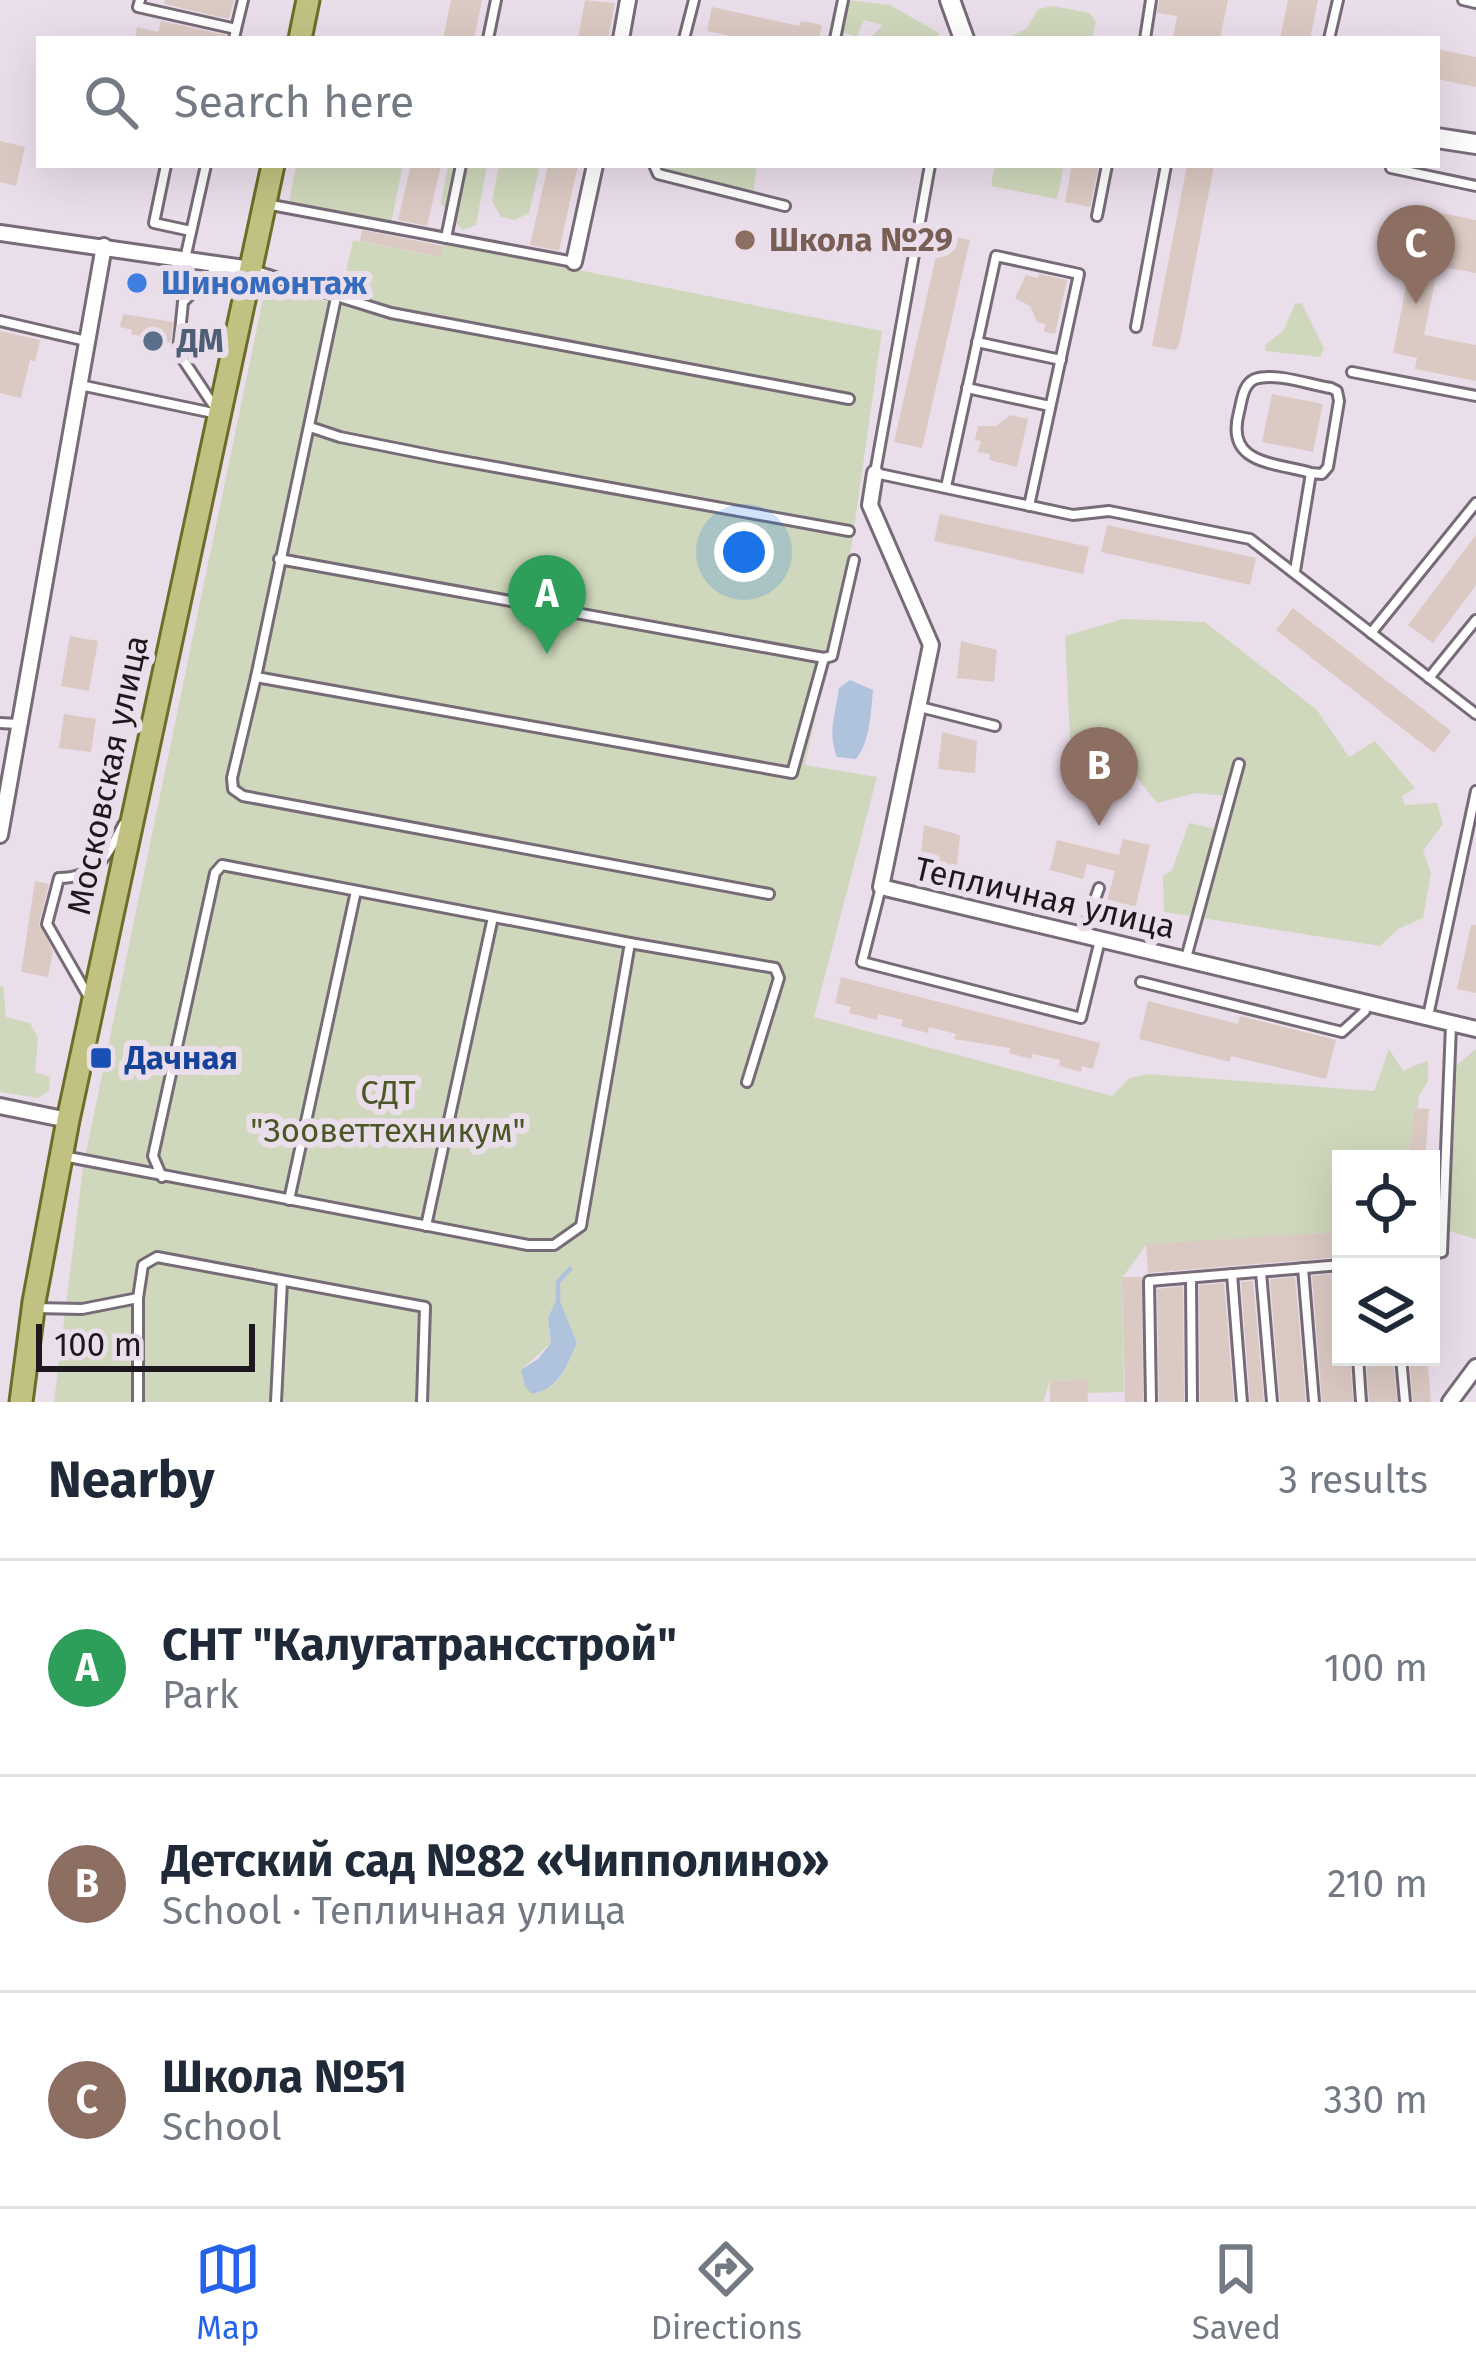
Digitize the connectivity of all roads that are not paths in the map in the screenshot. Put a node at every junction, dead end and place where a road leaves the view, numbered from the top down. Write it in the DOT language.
graph roads {
  1 [pos="140,0"];
  2 [pos="243,0"];
  3 [pos="308,0"];
  4 [pos="496,0"];
  5 [pos="628,0"];
  6 [pos="694,0"];
  7 [pos="843,0"];
  8 [pos="950,0"];
  9 [pos="1151,0"];
  10 [pos="1338,0"];
  11 [pos="1463,0"];
  12 [pos="1476,2"];
  13 [pos="235,34"];
  14 [pos="304,36"];
  15 [pos="489,36"];
  16 [pos="622,36"];
  17 [pos="685,36"];
  18 [pos="836,36"];
  19 [pos="960,36"];
  20 [pos="1145,36"];
  21 [pos="1330,36"];
  22 [pos="1440,138"];
  23 [pos="1476,144"];
  24 [pos="165,168"];
  25 [pos="205,168"];
  26 [pos="272,168"];
  27 [pos="460,168"];
  28 [pos="594,168"];
  29 [pos="655,168"];
  30 [pos="929,168"];
  31 [pos="1106,168"];
  32 [pos="1165,168"];
  33 [pos="1391,169"];
  34 [pos="1476,186"];
  35 [pos="265,204"];
  36 [pos="785,206"];
  37 [pos="1097,216"];
  38 [pos="191,231"];
  39 [pos="0,232"];
  40 [pos="446,238"];
  41 [pos="104,246"];
  42 [pos="185,259"];
  43 [pos="574,262"];
  44 [pos="221,264"];
  45 [pos="250,269"];
  46 [pos="337,293"];
  47 [pos="0,321"];
  48 [pos="1136,327"];
  49 [pos="86,340"];
  50 [pos="977,342"];
  51 [pos="1060,360"];
  52 [pos="1352,372"];
  53 [pos="78,385"];
  54 [pos="967,388"];
  55 [pos="1476,396"];
  56 [pos="849,399"];
  57 [pos="1050,406"];
  58 [pos="219,415"];
  59 [pos="310,427"];
  60 [pos="875,473"];
  61 [pos="1311,473"];
  62 [pos="946,487"];
  63 [pos="1476,503"];
  64 [pos="1029,506"];
  65 [pos="850,531"];
  66 [pos="279,559"];
  67 [pos="854,560"];
  68 [pos="1294,571"];
  69 [pos="1476,620"];
  70 [pos="1371,633"];
  71 [pos="824,658"];
  72 [pos="256,677"];
  73 [pos="1429,677"];
  74 [pos="919,706"];
  75 [pos="1476,714"];
  76 [pos="0,723"];
  77 [pos="19,724"];
  78 [pos="994,726"];
  79 [pos="1238,764"];
  80 [pos="139,791"];
  81 [pos="1476,791"];
  82 [pos="0,835"];
  83 [pos="881,886"];
  84 [pos="1100,887"];
  85 [pos="356,891"];
  86 [pos="769,894"];
  87 [pos="493,917"];
  88 [pos="1093,937"];
  89 [pos="630,943"];
  90 [pos="1186,959"];
  91 [pos="1141,982"];
  92 [pos="1364,1003"];
  93 [pos="94,1004"];
  94 [pos="1427,1018"];
  95 [pos="1451,1024"];
  96 [pos="1476,1029"];
  97 [pos="747,1082"];
  98 [pos="0,1106"];
  99 [pos="68,1120"];
  100 [pos="62,1156"];
  101 [pos="162,1177"];
  102 [pos="289,1200"];
  103 [pos="1440,1222"];
  104 [pos="1443,1222"];
  105 [pos="426,1226"];
  106 [pos="1440,1252"];
  107 [pos="1332,1266"];
  108 [pos="1303,1268"];
  109 [pos="1262,1272"];
  110 [pos="1232,1274"];
  111 [pos="1191,1278"];
  112 [pos="282,1281"];
  113 [pos="139,1298"];
  114 [pos="33,1308"];
  115 [pos="1359,1366"];
  116 [pos="1402,1366"];
  117 [pos="1476,1367"];
  118 [pos="21,1402"];
  119 [pos="138,1402"];
  120 [pos="276,1402"];
  121 [pos="422,1402"];
  122 [pos="1151,1402"];
  123 [pos="1192,1402"];
  124 [pos="1242,1402"];
  125 [pos="1272,1402"];
  126 [pos="1314,1402"];
  127 [pos="1361,1402"];
  128 [pos="1405,1402"];
  129 [pos="1450,1402"];
  1 -- 13 [label="lane"];
  2 -- 13 [label="lane"];
  3 -- 14 [label="main road"];
  4 -- 15 [label="lane"];
  5 -- 16 [label="street"];
  6 -- 17 [label="lane"];
  7 -- 18 [label="lane"];
  8 -- 19 [label="street"];
  9 -- 20 [label="lane"];
  10 -- 21 [label="lane"];
  11 -- 12 [label="lane"];
  22 -- 23 [label="street"];
  24 -- 38 [label="lane"];
  25 -- 38 [label="lane"];
  26 -- 35 [label="main road, Московская улица"];
  27 -- 40 [label="lane"];
  28 -- 43 [label="street"];
  29 -- 36 [label="lane"];
  30 -- 60 [label="lane"];
  31 -- 37 [label="lane"];
  32 -- 48 [label="lane"];
  33 -- 34 [label="lane"];
  35 -- 40 [label="lane"];
  35 -- 45 [label="main road, Московская улица"];
  38 -- 42 [label="lane"];
  39 -- 41 [label="street"];
  40 -- 43 [label="lane"];
  41 -- 42 [label="street"];
  41 -- 49 [label="street"];
  42 -- 44 [label="street"];
  44 -- 45 [label="street"];
  44 -- 58 [label="lane"];
  45 -- 46 [label="lane"];
  45 -- 58 [label="main road, Московская улица"];
  46 -- 56 [label="lane"];
  46 -- 59 [label="lane"];
  47 -- 49 [label="lane"];
  49 -- 53 [label="street"];
  50 -- 51 [label="lane"];
  50 -- 51 [label="lane"];
  50 -- 54 [label="lane"];
  51 -- 57 [label="lane"];
  52 -- 55 [label="lane"];
  53 -- 58 [label="lane"];
  53 -- 77 [label="street"];
  54 -- 57 [label="lane"];
  54 -- 62 [label="lane"];
  57 -- 64 [label="lane"];
  58 -- 80 [label="main road, Московская улица"];
  59 -- 65 [label="lane"];
  59 -- 66 [label="lane"];
  60 -- 62 [label="lane"];
  60 -- 74 [label="street, Тепличная улица"];
  61 -- 61 [label="lane"];
  61 -- 68 [label="lane"];
  62 -- 64 [label="lane"];
  63 -- 70 [label="lane"];
  64 -- 68 [label="lane"];
  66 -- 71 [label="lane"];
  66 -- 72 [label="lane"];
  67 -- 71 [label="lane"];
  68 -- 70 [label="lane"];
  69 -- 73 [label="lane"];
  70 -- 73 [label="lane"];
  71 -- 72 [label="lane"];
  72 -- 86 [label="lane"];
  73 -- 75 [label="lane"];
  74 -- 78 [label="lane"];
  74 -- 83 [label="street, Тепличная улица"];
  76 -- 77 [label="lane"];
  77 -- 82 [label="street"];
  79 -- 90 [label="lane"];
  80 -- 93 [label="main road, Московская улица"];
  80 -- 93 [label="lane"];
  81 -- 94 [label="lane"];
  83 -- 88 [label="street, Тепличная улица"];
  83 -- 88 [label="lane"];
  84 -- 88 [label="lane"];
  85 -- 87 [label="lane"];
  85 -- 101 [label="lane"];
  85 -- 102 [label="lane"];
  87 -- 89 [label="lane"];
  87 -- 105 [label="lane"];
  88 -- 90 [label="street, Тепличная улица"];
  89 -- 97 [label="lane"];
  89 -- 105 [label="lane"];
  90 -- 92 [label="street, Тепличная улица"];
  91 -- 92 [label="lane"];
  92 -- 94 [label="street, Тепличная улица"];
  93 -- 99 [label="main road, Московская улица"];
  94 -- 95 [label="street, Тепличная улица"];
  95 -- 96 [label="street, Тепличная улица"];
  95 -- 104 [label="lane"];
  98 -- 99 [label="street"];
  99 -- 100 [label="main road, Московская улица"];
  100 -- 101 [label="lane"];
  100 -- 114 [label="main road, Московская улица"];
  101 -- 102 [label="lane"];
  102 -- 105 [label="lane"];
  103 -- 104 [label="lane"];
  104 -- 106 [label="lane"];
  107 -- 108 [label="lane"];
  108 -- 109 [label="lane"];
  108 -- 126 [label="lane"];
  109 -- 110 [label="lane"];
  109 -- 125 [label="lane"];
  110 -- 111 [label="lane"];
  110 -- 124 [label="lane"];
  111 -- 122 [label="lane"];
  111 -- 123 [label="lane"];
  112 -- 113 [label="lane"];
  112 -- 120 [label="lane"];
  112 -- 121 [label="lane"];
  113 -- 114 [label="lane"];
  113 -- 119 [label="lane"];
  114 -- 118 [label="main road, Московская улица"];
  115 -- 127 [label="lane"];
  116 -- 128 [label="lane"];
  117 -- 129 [label="street"];
}
